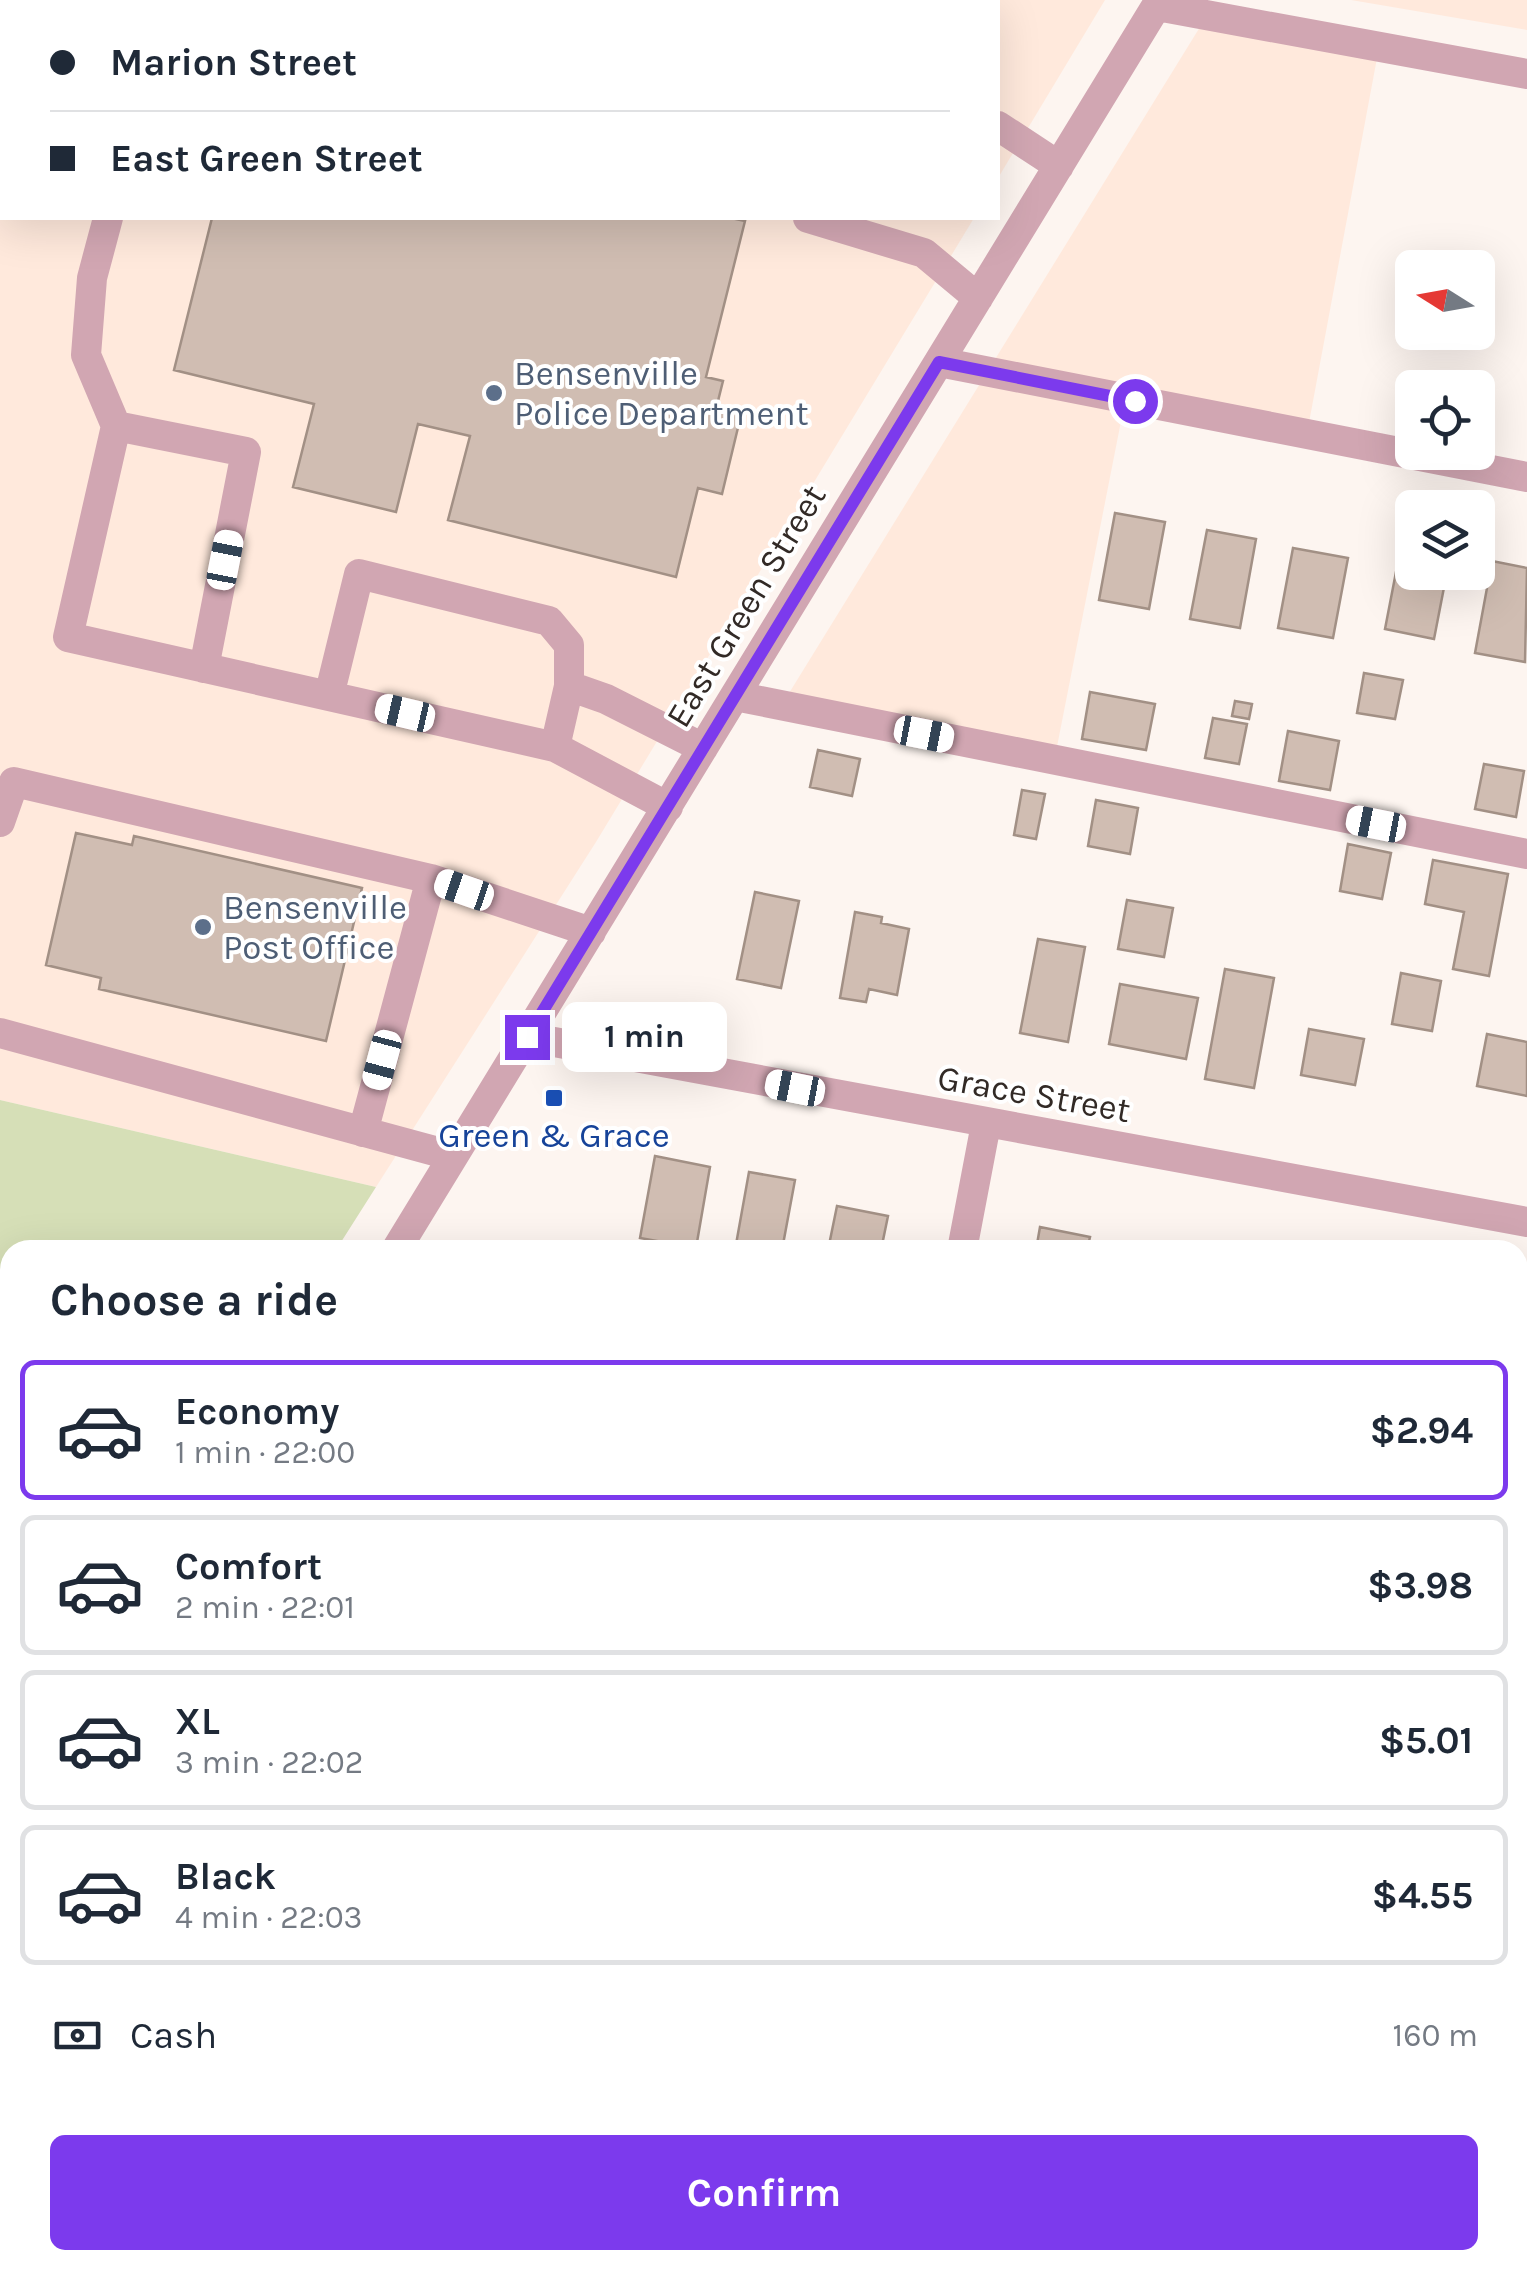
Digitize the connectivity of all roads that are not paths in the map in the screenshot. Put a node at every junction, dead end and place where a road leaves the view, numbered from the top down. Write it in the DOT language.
graph roads {
  1 [pos="1158,3"];
  2 [pos="1527,74"];
  3 [pos="1000,127"];
  4 [pos="1059,166"];
  5 [pos="107,220"];
  6 [pos="815,220"];
  7 [pos="978,298"];
  8 [pos="939,362"];
  9 [pos="116,426"];
  10 [pos="1527,478"];
  11 [pos="204,668"];
  12 [pos="569,686"];
  13 [pos="330,696"];
  14 [pos="736,696"];
  15 [pos="555,747"];
  16 [pos="703,748"];
  17 [pos="668,806"];
  18 [pos="0,822"];
  19 [pos="1527,854"];
  20 [pos="432,879"];
  21 [pos="592,932"];
  22 [pos="0,1033"];
  23 [pos="527,1037"];
  24 [pos="986,1124"];
  25 [pos="363,1132"];
  26 [pos="454,1156"];
  27 [pos="1527,1222"];
  28 [pos="402,1240"];
  29 [pos="964,1240"];
  1 -- 2 [label="street"];
  1 -- 4 [label="street, East Green Street"];
  3 -- 4 [label="street"];
  4 -- 7 [label="street, East Green Street"];
  5 -- 9 [label="street"];
  6 -- 7 [label="street"];
  7 -- 8 [label="street, East Green Street"];
  8 -- 10 [label="street"];
  8 -- 14 [label="street, East Green Street"];
  9 -- 11 [label="street"];
  9 -- 11 [label="street"];
  11 -- 13 [label="street"];
  12 -- 13 [label="street"];
  12 -- 15 [label="street"];
  12 -- 16 [label="street"];
  13 -- 15 [label="street"];
  14 -- 16 [label="street, East Green Street"];
  14 -- 19 [label="street"];
  15 -- 17 [label="street"];
  16 -- 17 [label="street, East Green Street"];
  17 -- 21 [label="street, East Green Street"];
  18 -- 20 [label="street"];
  20 -- 21 [label="street"];
  20 -- 25 [label="street"];
  21 -- 23 [label="street, East Green Street"];
  22 -- 25 [label="street"];
  23 -- 24 [label="street, Grace Street"];
  23 -- 26 [label="street, East Green Street"];
  24 -- 27 [label="street, Grace Street"];
  24 -- 29 [label="street"];
  25 -- 26 [label="street"];
  26 -- 28 [label="street, East Green Street"];
}
